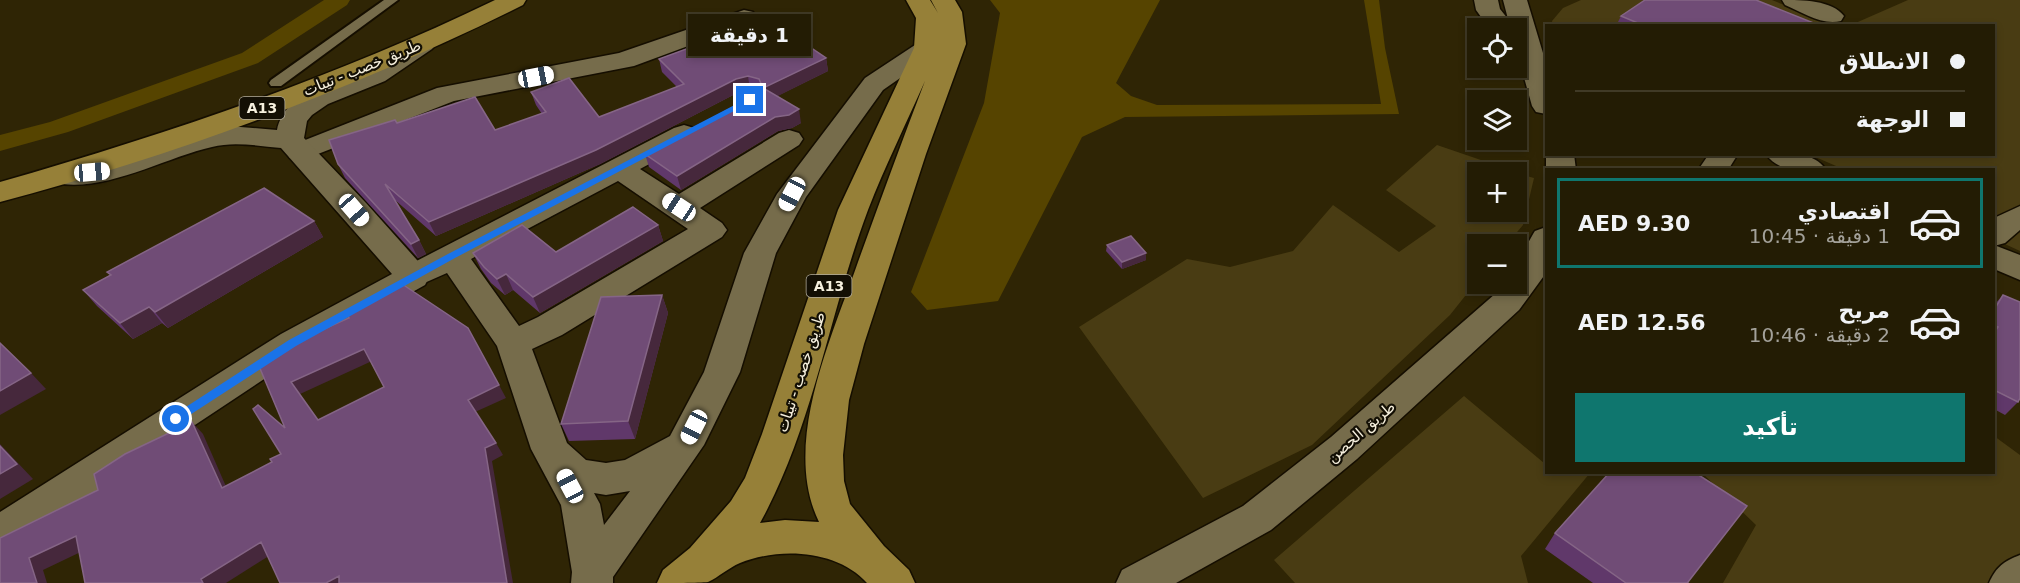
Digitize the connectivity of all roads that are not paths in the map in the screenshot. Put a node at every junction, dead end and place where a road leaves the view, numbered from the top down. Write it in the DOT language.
graph roads {
  1 [pos="392,0"];
  2 [pos="471,0"];
  3 [pos="514,0"];
  4 [pos="918,0"];
  5 [pos="943,0"];
  6 [pos="1486,0"];
  7 [pos="1515,0"];
  8 [pos="1794,0"];
  9 [pos="1832,16"];
  10 [pos="744,17"];
  11 [pos="1494,18"];
  12 [pos="430,40"];
  13 [pos="927,48"];
  14 [pos="1527,59"];
  15 [pos="1541,74"];
  16 [pos="276,83"];
  17 [pos="1545,100"];
  18 [pos="710,121"];
  19 [pos="789,139"];
  20 [pos="294,146"];
  21 [pos="1784,156"];
  22 [pos="620,168"];
  23 [pos="1808,168"];
  24 [pos="0,172"];
  25 [pos="55,176"];
  26 [pos="0,192"];
  27 [pos="679,207"];
  28 [pos="2020,216"];
  29 [pos="1995,235"];
  30 [pos="1545,241"];
  31 [pos="452,256"];
  32 [pos="1995,256"];
  33 [pos="2020,269"];
  34 [pos="413,277"];
  35 [pos="513,343"];
  36 [pos="685,445"];
  37 [pos="550,449"];
  38 [pos="0,533"];
  39 [pos="881,571"];
  40 [pos="691,573"];
  41 [pos="2020,573"];
  42 [pos="592,578"];
  43 [pos="1138,583"];
  44 [pos="2010,583"];
  1 -- 16 [label="lane"];
  2 -- 16 [label="highway, طريق خصب - تيبات / A13"];
  3 -- 12 [label="highway, طريق خصب - تيبات / A13"];
  4 -- 13 [label="highway, طريق خصب - تيبات / A13"];
  5 -- 39 [label="highway, A13"];
  6 -- 11 [label="street"];
  7 -- 15 [label="street"];
  8 -- 9 [label="street"];
  10 -- 20 [label="street"];
  12 -- 20 [label="street"];
  12 -- 25 [label="highway, طريق خصب - تيبات / A13"];
  13 -- 36 [label="street"];
  13 -- 40 [label="highway, طريق خصب - تيبات / A13"];
  14 -- 15 [label="street"];
  15 -- 17 [label="street"];
  16 -- 24 [label="highway, طريق خصب - تيبات / A13"];
  18 -- 22 [label="street"];
  19 -- 27 [label="street"];
  20 -- 25 [label="street"];
  20 -- 34 [label="street"];
  21 -- 23 [label="street"];
  22 -- 27 [label="street"];
  22 -- 31 [label="street"];
  25 -- 26 [label="highway, طريق خصب - تيبات / A13"];
  27 -- 35 [label="street"];
  28 -- 29 [label="street"];
  30 -- 43 [label="street, طريق الحصن"];
  31 -- 34 [label="street"];
  31 -- 35 [label="street"];
  32 -- 33 [label="street"];
  34 -- 38 [label="street"];
  35 -- 37 [label="street"];
  36 -- 37 [label="street"];
  36 -- 42 [label="street"];
  37 -- 42 [label="street"];
  39 -- 40 [label="highway, A13"];
  41 -- 44 [label="street"];
}
